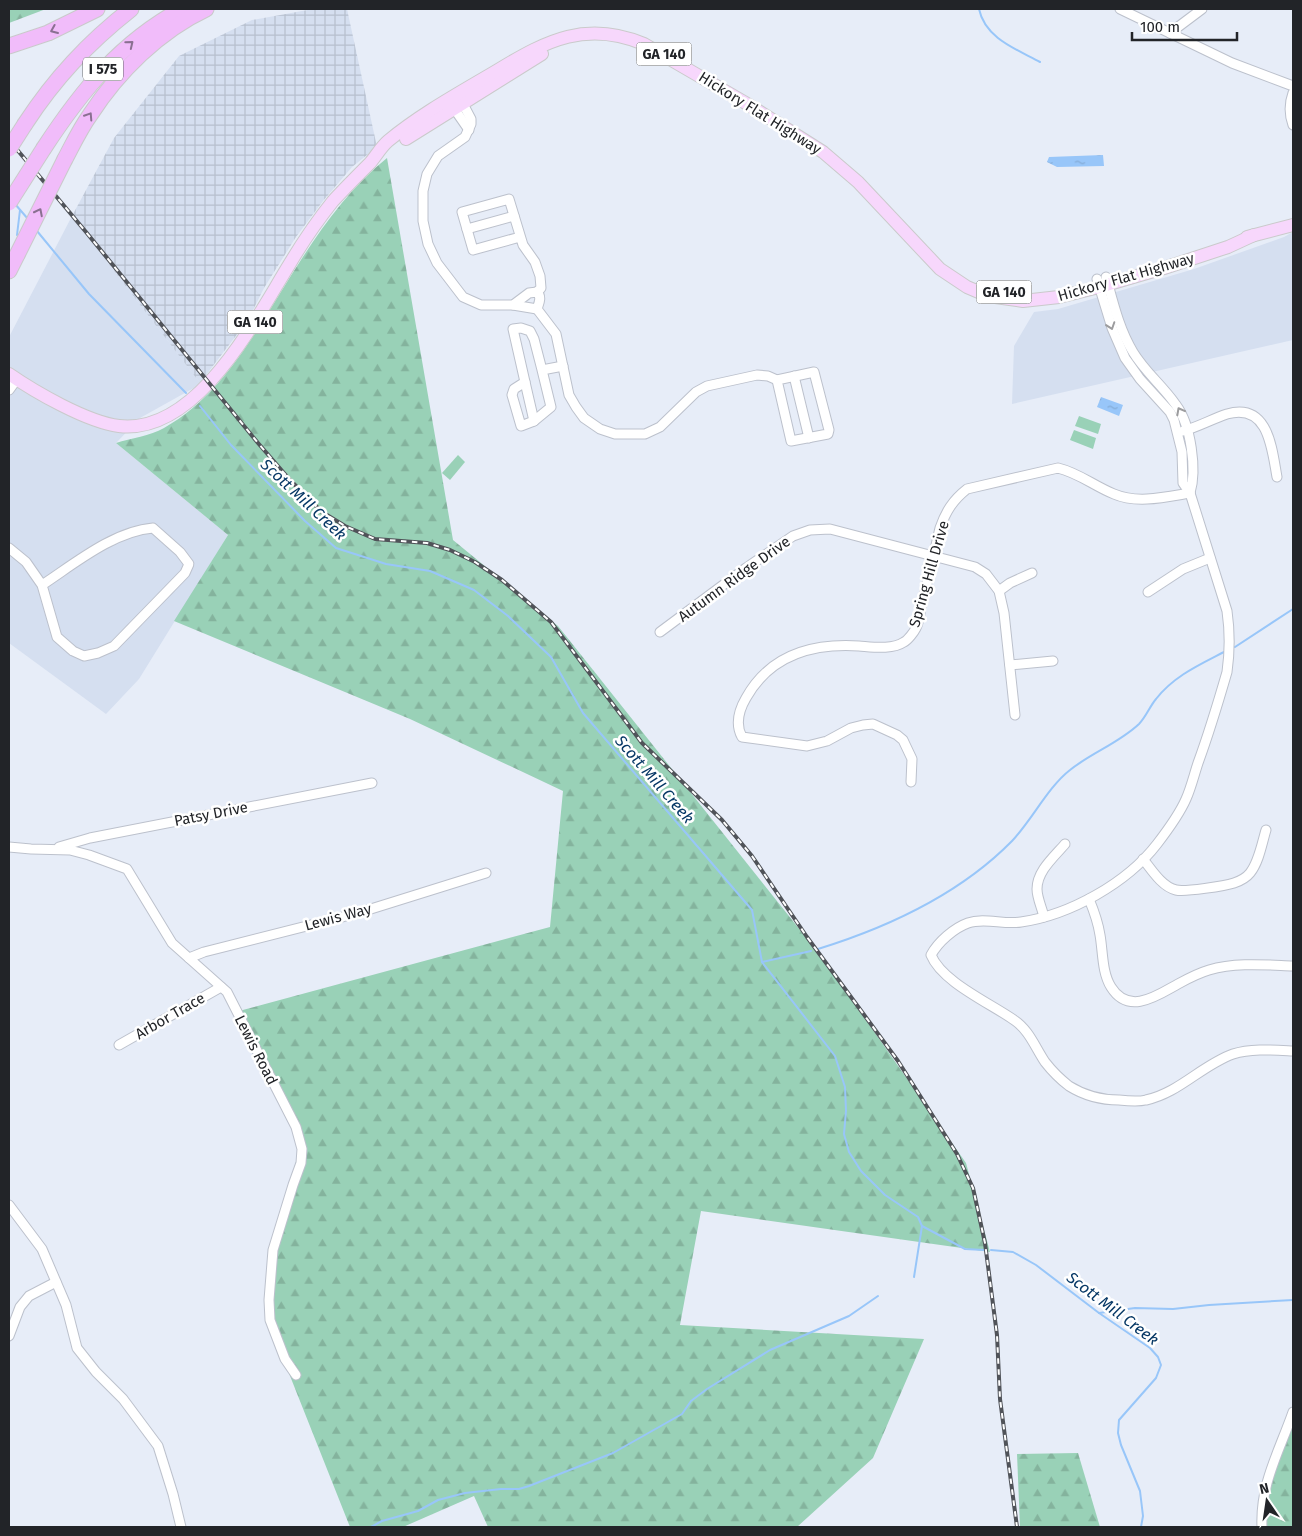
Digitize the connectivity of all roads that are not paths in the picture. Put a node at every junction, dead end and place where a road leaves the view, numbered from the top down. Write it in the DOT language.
graph roads {
  1 [pos="98,9"];
  2 [pos="131,9"];
  3 [pos="182,9"];
  4 [pos="206,9"];
  5 [pos="1120,9"];
  6 [pos="1202,9"];
  7 [pos="1170,33"];
  8 [pos="9,46"];
  9 [pos="1293,86"];
  10 [pos="1293,93"];
  11 [pos="455,101"];
  12 [pos="1293,125"];
  13 [pos="9,149"];
  14 [pos="9,203"];
  15 [pos="514,216"];
  16 [pos="1293,224"];
  17 [pos="467,229"];
  18 [pos="520,237"];
  19 [pos="9,271"];
  20 [pos="1103,282"];
  21 [pos="537,292"];
  22 [pos="513,305"];
  23 [pos="537,309"];
  24 [pos="563,366"];
  25 [pos="542,370"];
  26 [pos="794,376"];
  27 [pos="13,377"];
  28 [pos="778,380"];
  29 [pos="525,382"];
  30 [pos="9,390"];
  31 [pos="534,421"];
  32 [pos="1188,430"];
  33 [pos="1178,433"];
  34 [pos="809,438"];
  35 [pos="1277,477"];
  36 [pos="1190,493"];
  37 [pos="9,548"];
  38 [pos="934,555"];
  39 [pos="1210,558"];
  40 [pos="1032,573"];
  41 [pos="42,585"];
  42 [pos="999,591"];
  43 [pos="1148,592"];
  44 [pos="660,632"];
  45 [pos="1053,661"];
  46 [pos="1010,665"];
  47 [pos="1015,715"];
  48 [pos="911,782"];
  49 [pos="372,783"];
  50 [pos="1266,830"];
  51 [pos="1065,844"];
  52 [pos="9,847"];
  53 [pos="52,849"];
  54 [pos="1143,859"];
  55 [pos="486,873"];
  56 [pos="1089,899"];
  57 [pos="1044,917"];
  58 [pos="189,958"];
  59 [pos="1293,966"];
  60 [pos="221,987"];
  61 [pos="119,1045"];
  62 [pos="1293,1051"];
  63 [pos="9,1205"];
  64 [pos="56,1282"];
  65 [pos="9,1336"];
  66 [pos="296,1376"];
  67 [pos="1293,1412"];
  68 [pos="181,1527"];
  69 [pos="1262,1527"];
  1 -- 8 [label="highway, one-way"];
  2 -- 13 [label="highway, I 575, bridge"];
  14 -- 3 [label="highway, I 575, one-way, bridge"];
  19 -- 4 [label="highway, one-way, bridge"];
  5 -- 7 [label="street"];
  6 -- 7 [label="street"];
  7 -- 9 [label="street"];
  10 -- 12 [label="street"];
  11 -- 20 [label="main road, Hickory Flat Highway / GA 140"];
  11 -- 22 [label="street"];
  11 -- 27 [label="main road, Hickory Flat Highway / GA 140"];
  15 -- 17 [label="street"];
  15 -- 17 [label="street"];
  15 -- 18 [label="street"];
  16 -- 20 [label="main road, Hickory Flat Highway / GA 140"];
  17 -- 18 [label="street"];
  18 -- 21 [label="street"];
  32 -- 20 [label="street, one-way"];
  20 -- 33 [label="street, one-way"];
  21 -- 22 [label="street"];
  21 -- 23 [label="street"];
  22 -- 23 [label="street"];
  23 -- 24 [label="street"];
  24 -- 25 [label="street"];
  24 -- 28 [label="street"];
  25 -- 29 [label="street"];
  25 -- 31 [label="street"];
  26 -- 28 [label="street"];
  26 -- 34 [label="street"];
  26 -- 34 [label="street"];
  27 -- 30 [label="street"];
  28 -- 34 [label="street"];
  29 -- 31 [label="street"];
  29 -- 31 [label="street"];
  32 -- 33 [label="street"];
  32 -- 35 [label="street"];
  32 -- 36 [label="street"];
  33 -- 36 [label="street"];
  36 -- 38 [label="street, Spring Hill Drive"];
  36 -- 39 [label="street"];
  37 -- 41 [label="street"];
  38 -- 42 [label="street, Autumn Ridge Drive"];
  38 -- 44 [label="street, Autumn Ridge Drive"];
  38 -- 48 [label="street, Spring Hill Drive"];
  39 -- 43 [label="street"];
  39 -- 54 [label="street"];
  40 -- 42 [label="street"];
  41 -- 41 [label="street"];
  42 -- 46 [label="street, Autumn Ridge Drive"];
  45 -- 46 [label="street"];
  46 -- 47 [label="street, Autumn Ridge Drive"];
  49 -- 53 [label="street, Patsy Drive"];
  50 -- 54 [label="street"];
  51 -- 57 [label="street"];
  52 -- 53 [label="street, Lewis Road"];
  53 -- 58 [label="street, Lewis Road"];
  54 -- 56 [label="street"];
  55 -- 58 [label="street, Lewis Way"];
  56 -- 57 [label="street"];
  56 -- 59 [label="street"];
  57 -- 62 [label="street"];
  58 -- 60 [label="street, Lewis Road"];
  60 -- 61 [label="street, Arbor Trace"];
  60 -- 66 [label="street, Lewis Road"];
  63 -- 64 [label="street"];
  64 -- 65 [label="street"];
  64 -- 68 [label="street"];
  67 -- 69 [label="street"];
}
